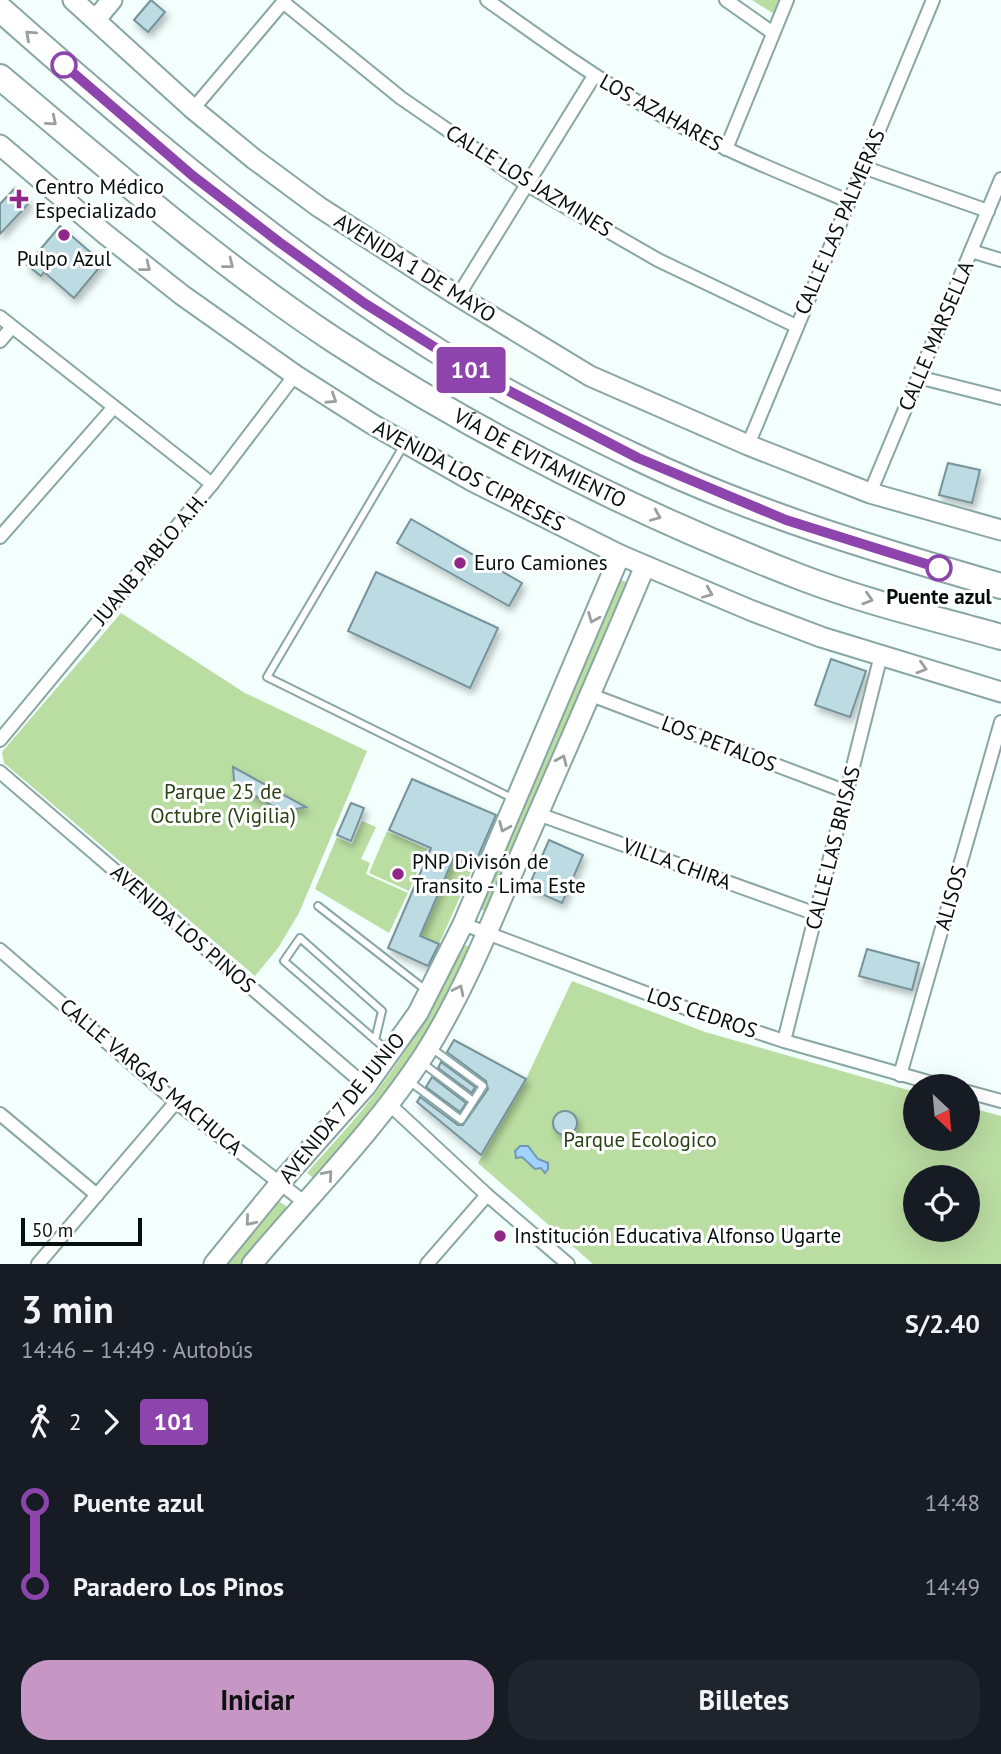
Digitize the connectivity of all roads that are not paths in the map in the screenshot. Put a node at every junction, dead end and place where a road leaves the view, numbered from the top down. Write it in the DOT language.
graph roads {
  1 [pos="73,0"];
  2 [pos="113,0"];
  3 [pos="487,0"];
  4 [pos="726,0"];
  5 [pos="787,0"];
  6 [pos="933,0"];
  7 [pos="284,1"];
  8 [pos="0,9"];
  9 [pos="96,19"];
  10 [pos="773,33"];
  11 [pos="594,76"];
  12 [pos="0,77"];
  13 [pos="193,109"];
  14 [pos="0,145"];
  15 [pos="726,149"];
  16 [pos="863,167"];
  17 [pos="1001,179"];
  18 [pos="526,184"];
  19 [pos="848,201"];
  20 [pos="988,211"];
  21 [pos="971,251"];
  22 [pos="1001,260"];
  23 [pos="458,296"];
  24 [pos="0,317"];
  25 [pos="796,326"];
  26 [pos="12,327"];
  27 [pos="0,341"];
  28 [pos="295,375"];
  29 [pos="918,377"];
  30 [pos="1001,398"];
  31 [pos="114,407"];
  32 [pos="405,444"];
  33 [pos="748,444"];
  34 [pos="212,484"];
  35 [pos="870,493"];
  36 [pos="1001,530"];
  37 [pos="0,537"];
  38 [pos="620,555"];
  39 [pos="645,566"];
  40 [pos="1001,586"];
  41 [pos="1001,637"];
  42 [pos="881,656"];
  43 [pos="1001,692"];
  44 [pos="591,695"];
  45 [pos="1001,722"];
  46 [pos="0,740"];
  47 [pos="0,772"];
  48 [pos="847,792"];
  49 [pos="516,800"];
  50 [pos="538,814"];
  51 [pos="318,906"];
  52 [pos="816,914"];
  53 [pos="463,924"];
  54 [pos="487,933"];
  55 [pos="0,950"];
  56 [pos="429,992"];
  57 [pos="784,1041"];
  58 [pos="383,1045"];
  59 [pos="424,1053"];
  60 [pos="900,1075"];
  61 [pos="903,1076"];
  62 [pos="407,1080"];
  63 [pos="366,1086"];
  64 [pos="980,1095"];
  65 [pos="176,1101"];
  66 [pos="473,1101"];
  67 [pos="1001,1101"];
  68 [pos="389,1104"];
  69 [pos="0,1114"];
  70 [pos="280,1183"];
  71 [pos="97,1195"];
  72 [pos="488,1195"];
  73 [pos="304,1202"];
  74 [pos="38,1264"];
  75 [pos="214,1264"];
  76 [pos="252,1264"];
  77 [pos="427,1264"];
  78 [pos="568,1264"];
  1 -- 9 [label="street, AVENIDA 1 DE MAYO"];
  2 -- 9 [label="street"];
  3 -- 11 [label="street, LOS AZAHARES"];
  4 -- 10 [label="street"];
  5 -- 10 [label="street"];
  6 -- 16 [label="street, CALLE LAS PALMERAS"];
  7 -- 13 [label="street"];
  7 -- 18 [label="street, CALLE LOS JAZMINES"];
  40 -- 8 [label="highway, VÍA DE EVITAMIENTO, one-way"];
  9 -- 13 [label="street, AVENIDA 1 DE MAYO"];
  10 -- 15 [label="street"];
  11 -- 15 [label="street, LOS AZAHARES"];
  11 -- 18 [label="street"];
  12 -- 41 [label="highway, VÍA DE EVITAMIENTO, one-way"];
  13 -- 23 [label="street, AVENIDA 1 DE MAYO"];
  14 -- 28 [label="street, AVENIDA LOS CIPRESES, one-way"];
  15 -- 19 [label="street, LOS AZAHARES"];
  16 -- 19 [label="street, CALLE LAS PALMERAS"];
  16 -- 20 [label="street"];
  17 -- 20 [label="street, CALLE MARSELLA"];
  18 -- 23 [label="street"];
  18 -- 25 [label="street, CALLE LOS JAZMINES"];
  19 -- 25 [label="street, CALLE LAS PALMERAS"];
  20 -- 21 [label="street, CALLE MARSELLA"];
  21 -- 22 [label="street"];
  21 -- 29 [label="street, CALLE MARSELLA"];
  23 -- 33 [label="street, AVENIDA 1 DE MAYO"];
  24 -- 26 [label="street"];
  25 -- 33 [label="street, CALLE LAS PALMERAS"];
  26 -- 27 [label="street"];
  26 -- 31 [label="street"];
  28 -- 32 [label="street, AVENIDA LOS CIPRESES, one-way"];
  28 -- 34 [label="street, JUANB PABLO A.H."];
  29 -- 30 [label="street"];
  29 -- 35 [label="street, CALLE MARSELLA"];
  31 -- 34 [label="street"];
  31 -- 37 [label="street"];
  32 -- 38 [label="street, AVENIDA LOS CIPRESES"];
  32 -- 49 [label="lane"];
  33 -- 35 [label="street, AVENIDA 1 DE MAYO"];
  34 -- 46 [label="street, JUANB PABLO A.H."];
  35 -- 36 [label="street, AVENIDA 1 DE MAYO"];
  38 -- 39 [label="street, AVENIDA LOS CIPRESES"];
  38 -- 49 [label="street, AVENIDA 7 DE JUNIO, one-way"];
  39 -- 42 [label="street, AVENIDA LOS CIPRESES, one-way"];
  39 -- 44 [label="street, AVENIDA 7 DE JUNIO"];
  42 -- 43 [label="street, AVENIDA LOS CIPRESES, one-way"];
  42 -- 48 [label="street, CALLE LAS BRISAS"];
  44 -- 48 [label="street, LOS PETALOS"];
  50 -- 44 [label="street, AVENIDA 7 DE JUNIO, one-way"];
  45 -- 60 [label="street, ALISOS"];
  47 -- 63 [label="street, AVENIDA LOS PINOS"];
  48 -- 52 [label="street, CALLE LAS BRISAS"];
  49 -- 53 [label="street, AVENIDA 7 DE JUNIO, one-way"];
  50 -- 52 [label="street, VILLA CHIRA"];
  50 -- 54 [label="street, AVENIDA 7 DE JUNIO"];
  51 -- 56 [label="lane"];
  52 -- 57 [label="street, CALLE LAS BRISAS"];
  53 -- 54 [label="street, LOS CEDROS"];
  53 -- 56 [label="street, AVENIDA 7 DE JUNIO"];
  54 -- 57 [label="street, LOS CEDROS"];
  59 -- 54 [label="street, AVENIDA 7 DE JUNIO, one-way"];
  55 -- 65 [label="street, CALLE VARGAS MACHUCA"];
  56 -- 58 [label="street, AVENIDA 7 DE JUNIO"];
  57 -- 60 [label="street, LOS CEDROS"];
  58 -- 58 [label="lane"];
  58 -- 63 [label="street, AVENIDA 7 DE JUNIO"];
  59 -- 62 [label="street, AVENIDA 7 DE JUNIO"];
  59 -- 66 [label="lane"];
  59 -- 66 [label="lane"];
  60 -- 61 [label="street, LOS CEDROS"];
  62 -- 66 [label="lane"];
  62 -- 68 [label="street, AVENIDA 7 DE JUNIO"];
  63 -- 70 [label="street, AVENIDA 7 DE JUNIO"];
  64 -- 67 [label="street"];
  65 -- 70 [label="street, CALLE VARGAS MACHUCA"];
  65 -- 71 [label="street"];
  68 -- 72 [label="street"];
  73 -- 68 [label="street, AVENIDA 7 DE JUNIO, one-way"];
  69 -- 71 [label="street"];
  70 -- 73 [label="street, CALLE VARGAS MACHUCA"];
  70 -- 75 [label="street, AVENIDA 7 DE JUNIO, one-way"];
  71 -- 74 [label="street"];
  72 -- 77 [label="street"];
  72 -- 78 [label="street"];
  73 -- 76 [label="street, AVENIDA 7 DE JUNIO"];
}
